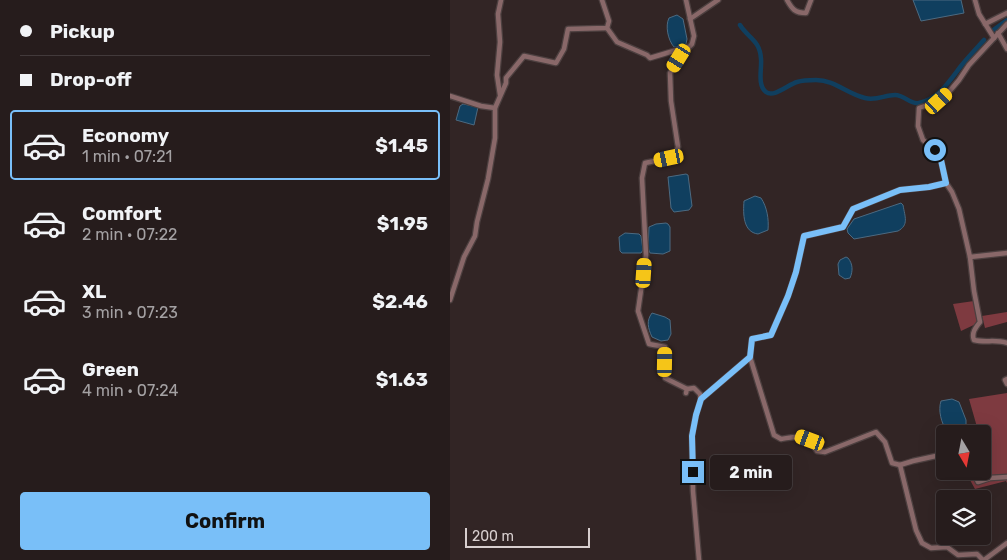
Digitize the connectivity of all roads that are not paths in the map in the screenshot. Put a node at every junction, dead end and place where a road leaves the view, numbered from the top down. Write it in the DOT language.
graph roads {
  1 [pos="501,0"];
  2 [pos="602,0"];
  3 [pos="686,0"];
  4 [pos="718,0"];
  5 [pos="787,0"];
  6 [pos="811,0"];
  7 [pos="974,0"];
  8 [pos="1007,13"];
  9 [pos="690,19"];
  10 [pos="985,24"];
  11 [pos="1007,24"];
  12 [pos="607,28"];
  13 [pos="998,33"];
  14 [pos="994,38"];
  15 [pos="689,46"];
  16 [pos="1007,49"];
  17 [pos="450,96"];
  18 [pos="500,98"];
  19 [pos="495,108"];
  20 [pos="946,183"];
  21 [pos="1007,253"];
  22 [pos="970,257"];
  23 [pos="450,300"];
  24 [pos="1007,343"];
  25 [pos="750,357"];
  26 [pos="1007,379"];
  27 [pos="1007,384"];
  28 [pos="701,399"];
  29 [pos="936,456"];
  30 [pos="900,465"];
  31 [pos="1007,477"];
  32 [pos="991,478"];
  33 [pos="1007,543"];
  34 [pos="699,560"];
  35 [pos="983,560"];
  1 -- 18 [label="street"];
  2 -- 12 [label="street"];
  3 -- 9 [label="street"];
  4 -- 9 [label="street"];
  5 -- 6 [label="street"];
  7 -- 10 [label="street"];
  8 -- 10 [label="street"];
  9 -- 15 [label="street"];
  10 -- 14 [label="street"];
  11 -- 13 [label="street"];
  12 -- 15 [label="street"];
  12 -- 18 [label="street"];
  13 -- 14 [label="street"];
  13 -- 16 [label="street"];
  14 -- 20 [label="street"];
  15 -- 28 [label="street"];
  17 -- 19 [label="street"];
  18 -- 19 [label="street"];
  19 -- 23 [label="street"];
  20 -- 22 [label="street"];
  20 -- 25 [label="street"];
  21 -- 22 [label="street"];
  22 -- 24 [label="street"];
  25 -- 28 [label="street"];
  25 -- 30 [label="street"];
  26 -- 27 [label="street"];
  28 -- 34 [label="street"];
  29 -- 30 [label="street"];
  30 -- 35 [label="street"];
  31 -- 32 [label="street"];
  33 -- 35 [label="street"];
}
